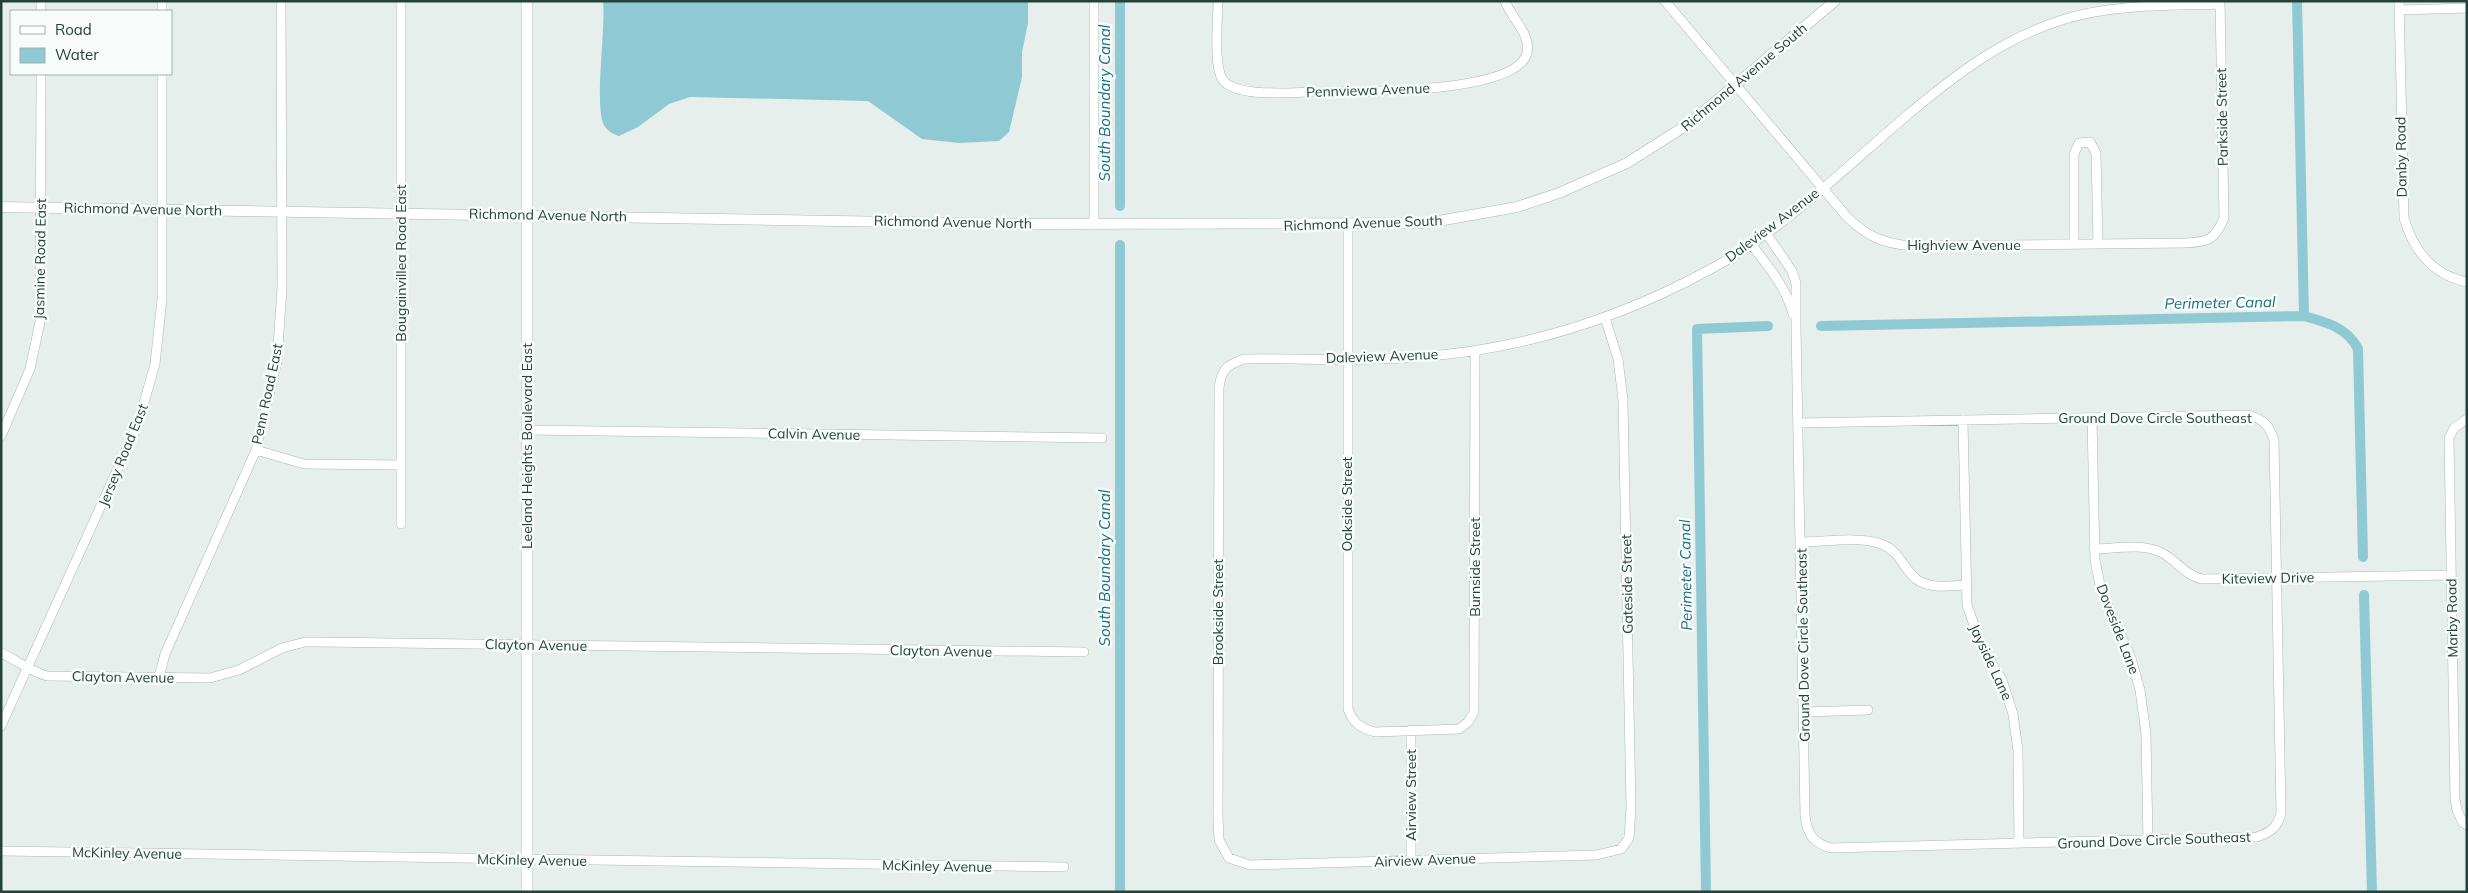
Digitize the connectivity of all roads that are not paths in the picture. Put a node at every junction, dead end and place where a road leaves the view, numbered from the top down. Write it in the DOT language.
graph roads {
  1 [pos="281,1"];
  2 [pos="401,1"];
  3 [pos="527,1"];
  4 [pos="1094,1"];
  5 [pos="1218,1"];
  6 [pos="1505,1"];
  7 [pos="1665,1"];
  8 [pos="1835,1"];
  9 [pos="2220,3"];
  10 [pos="2399,6"];
  11 [pos="2467,8"];
  12 [pos="42,75"];
  13 [pos="162,75"];
  14 [pos="1736,85"];
  15 [pos="1822,188"];
  16 [pos="1,207"];
  17 [pos="42,208"];
  18 [pos="162,209"];
  19 [pos="281,212"];
  20 [pos="401,213"];
  21 [pos="527,216"];
  22 [pos="1094,224"];
  23 [pos="1348,225"];
  24 [pos="2218,232"];
  25 [pos="1766,233"];
  26 [pos="1751,244"];
  27 [pos="2074,244"];
  28 [pos="2098,244"];
  29 [pos="2467,282"];
  30 [pos="1605,318"];
  31 [pos="1796,323"];
  32 [pos="1475,352"];
  33 [pos="1347,358"];
  34 [pos="1226,366"];
  35 [pos="2092,418"];
  36 [pos="2467,419"];
  37 [pos="1963,420"];
  38 [pos="1798,423"];
  39 [pos="527,430"];
  40 [pos="1,436"];
  41 [pos="1102,438"];
  42 [pos="256,450"];
  43 [pos="400,465"];
  44 [pos="401,524"];
  45 [pos="1800,542"];
  46 [pos="2094,549"];
  47 [pos="2451,576"];
  48 [pos="2277,578"];
  49 [pos="1965,586"];
  50 [pos="527,645"];
  51 [pos="1,652"];
  52 [pos="1084,652"];
  53 [pos="28,666"];
  54 [pos="159,677"];
  55 [pos="1868,710"];
  56 [pos="1804,712"];
  57 [pos="1,726"];
  58 [pos="1411,730"];
  59 [pos="2465,824"];
  60 [pos="2148,841"];
  61 [pos="2019,844"];
  62 [pos="1621,849"];
  63 [pos="1,851"];
  64 [pos="1229,858"];
  65 [pos="527,860"];
  66 [pos="1411,860"];
  67 [pos="1064,867"];
  68 [pos="527,892"];
  1 -- 19 [label="street, Penn Road East"];
  2 -- 20 [label="street, Bougainvillea Road East"];
  3 -- 21 [label="main road, Leeland Heights Boulevard East"];
  4 -- 22 [label="street"];
  5 -- 6 [label="street, Pennviewa Avenue"];
  7 -- 14 [label="street, Highview Avenue"];
  8 -- 14 [label="street, Richmond Avenue South"];
  9 -- 15 [label="street, Daleview Avenue"];
  9 -- 24 [label="street, Parkside Street"];
  10 -- 11 [label="street"];
  10 -- 29 [label="street, Danby Road"];
  12 -- 17 [label="street, Jasmine Road East"];
  13 -- 18 [label="street, Jersey Road East"];
  14 -- 15 [label="street, Highview Avenue"];
  14 -- 23 [label="street, Richmond Avenue South"];
  15 -- 25 [label="street, Daleview Avenue"];
  15 -- 27 [label="street, Highview Avenue"];
  16 -- 17 [label="street, Richmond Avenue North"];
  17 -- 18 [label="street, Richmond Avenue North"];
  17 -- 40 [label="street, Jasmine Road East"];
  18 -- 19 [label="street, Richmond Avenue North"];
  18 -- 53 [label="street, Jersey Road East"];
  19 -- 20 [label="street, Richmond Avenue North"];
  19 -- 42 [label="street, Penn Road East"];
  20 -- 21 [label="street, Richmond Avenue North"];
  20 -- 43 [label="street, Bougainvillea Road East"];
  21 -- 22 [label="street, Richmond Avenue North"];
  21 -- 39 [label="main road, Leeland Heights Boulevard East"];
  22 -- 23 [label="street, Richmond Avenue South"];
  23 -- 33 [label="street, Oakside Street"];
  24 -- 28 [label="street, Highview Avenue"];
  25 -- 26 [label="street, Daleview Avenue"];
  25 -- 31 [label="street, Ground Dove Circle Southeast"];
  26 -- 30 [label="street, Daleview Avenue"];
  26 -- 31 [label="street"];
  27 -- 28 [label="street, Highview Avenue"];
  27 -- 28 [label="street"];
  30 -- 32 [label="street, Daleview Avenue"];
  30 -- 62 [label="street, Gateside Street"];
  31 -- 38 [label="street, Ground Dove Circle Southeast"];
  32 -- 33 [label="street, Daleview Avenue"];
  32 -- 58 [label="street, Burnside Street"];
  33 -- 34 [label="street, Daleview Avenue"];
  33 -- 58 [label="street, Oakside Street"];
  34 -- 64 [label="street, Brookside Street"];
  35 -- 37 [label="street, Ground Dove Circle Southeast"];
  35 -- 46 [label="street, Doveside Lane"];
  35 -- 48 [label="street, Ground Dove Circle Southeast"];
  36 -- 47 [label="street, Marby Road"];
  37 -- 38 [label="street, Ground Dove Circle Southeast"];
  37 -- 49 [label="street, Jayside Lane"];
  38 -- 45 [label="street, Ground Dove Circle Southeast"];
  39 -- 41 [label="street, Calvin Avenue"];
  39 -- 50 [label="main road, Leeland Heights Boulevard East"];
  42 -- 43 [label="street"];
  42 -- 54 [label="street, Penn Road East"];
  43 -- 44 [label="street, Bougainvillea Road East"];
  45 -- 49 [label="street"];
  45 -- 56 [label="street, Ground Dove Circle Southeast"];
  46 -- 48 [label="street, Kiteview Drive"];
  46 -- 60 [label="street, Doveside Lane"];
  47 -- 48 [label="street, Kiteview Drive"];
  47 -- 59 [label="street, Marby Road"];
  48 -- 60 [label="street, Ground Dove Circle Southeast"];
  49 -- 61 [label="street, Jayside Lane"];
  50 -- 52 [label="street, Clayton Avenue"];
  50 -- 54 [label="street, Clayton Avenue"];
  50 -- 65 [label="main road, Leeland Heights Boulevard East"];
  51 -- 53 [label="street, Clayton Avenue"];
  53 -- 54 [label="street, Clayton Avenue"];
  53 -- 57 [label="street, Jersey Road East"];
  55 -- 56 [label="street"];
  56 -- 61 [label="street, Ground Dove Circle Southeast"];
  58 -- 66 [label="street, Airview Street"];
  60 -- 61 [label="street, Ground Dove Circle Southeast"];
  62 -- 66 [label="street, Airview Avenue"];
  63 -- 65 [label="street, McKinley Avenue"];
  64 -- 66 [label="street, Airview Avenue"];
  65 -- 67 [label="street, McKinley Avenue"];
  65 -- 68 [label="main road, Leeland Heights Boulevard East"];
}
